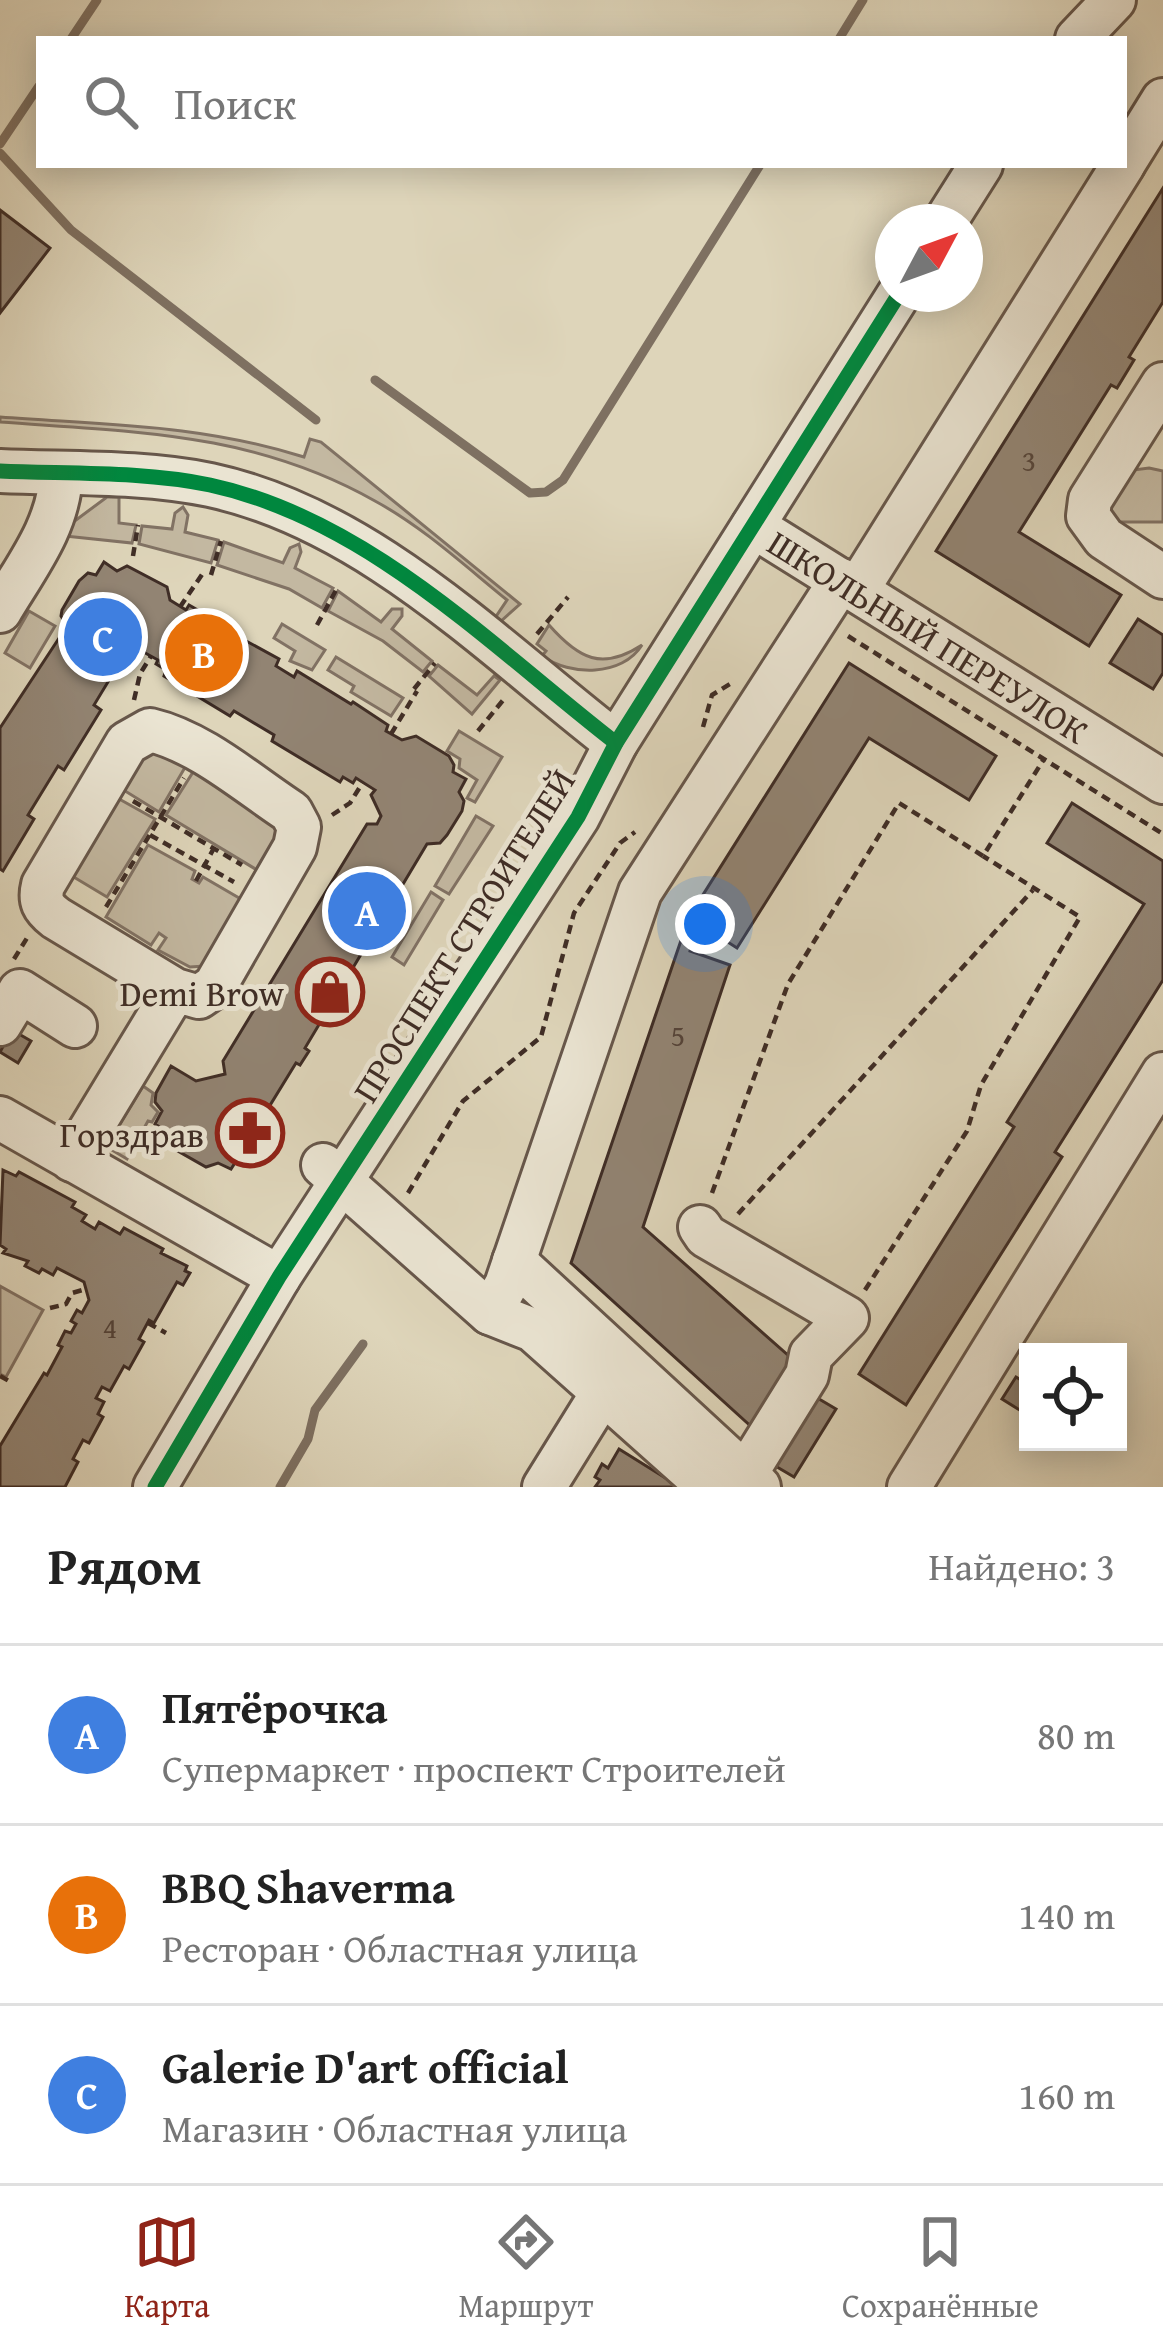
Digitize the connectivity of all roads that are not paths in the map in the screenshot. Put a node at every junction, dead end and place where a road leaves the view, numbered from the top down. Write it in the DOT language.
graph roads {
  1 [pos="1114,0"];
  2 [pos="1080,36"];
  3 [pos="1163,100"];
  4 [pos="1127,158"];
  5 [pos="979,168"];
  6 [pos="1120,168"];
  7 [pos="956,204"];
  8 [pos="888,312"];
  9 [pos="1163,384"];
  10 [pos="0,471"];
  11 [pos="61,474"];
  12 [pos="753,526"];
  13 [pos="1163,577"];
  14 [pos="849,585"];
  15 [pos="0,610"];
  16 [pos="616,743"];
  17 [pos="1163,782"];
  18 [pos="175,989"];
  19 [pos="0,1024"];
  20 [pos="75,1026"];
  21 [pos="1163,1074"];
  22 [pos="0,1118"];
  23 [pos="72,1160"];
  24 [pos="332,1173"];
  25 [pos="707,1234"];
  26 [pos="514,1261"];
  27 [pos="268,1271"];
  28 [pos="490,1313"];
  29 [pos="603,1392"];
  30 [pos="737,1483"];
  31 [pos="126,1487"];
  32 [pos="155,1487"];
  33 [pos="544,1487"];
  34 [pos="908,1487"];
  1 -- 2 [label="street"];
  3 -- 4 [label="street"];
  5 -- 7 [label="street"];
  6 -- 14 [label="street"];
  8 -- 12 [label="street, ПРОСПЕКТ СТРОИТЕЛЕЙ"];
  9 -- 13 [label="street"];
  10 -- 11 [label="street"];
  11 -- 15 [label="street"];
  11 -- 16 [label="street"];
  12 -- 14 [label="street, ШКОЛЬНЫЙ ПЕРЕУЛОК"];
  12 -- 16 [label="street, ПРОСПЕКТ СТРОИТЕЛЕЙ"];
  14 -- 17 [label="street, ШКОЛЬНЫЙ ПЕРЕУЛОК"];
  14 -- 26 [label="street"];
  16 -- 24 [label="street, ПРОСПЕКТ СТРОИТЕЛЕЙ"];
  18 -- 18 [label="street"];
  18 -- 23 [label="street"];
  19 -- 20 [label="street"];
  21 -- 34 [label="street"];
  22 -- 23 [label="street"];
  23 -- 27 [label="street"];
  24 -- 27 [label="street, ПРОСПЕКТ СТРОИТЕЛЕЙ"];
  24 -- 28 [label="street"];
  25 -- 30 [label="street"];
  26 -- 28 [label="street"];
  26 -- 30 [label="street"];
  27 -- 31 [label="street, ПРОСПЕКТ СТРОИТЕЛЕЙ"];
  27 -- 32 [label="street, ПРОСПЕКТ СТРОИТЕЛЕЙ"];
  28 -- 29 [label="street"];
  29 -- 30 [label="street"];
  29 -- 33 [label="street"];
}
